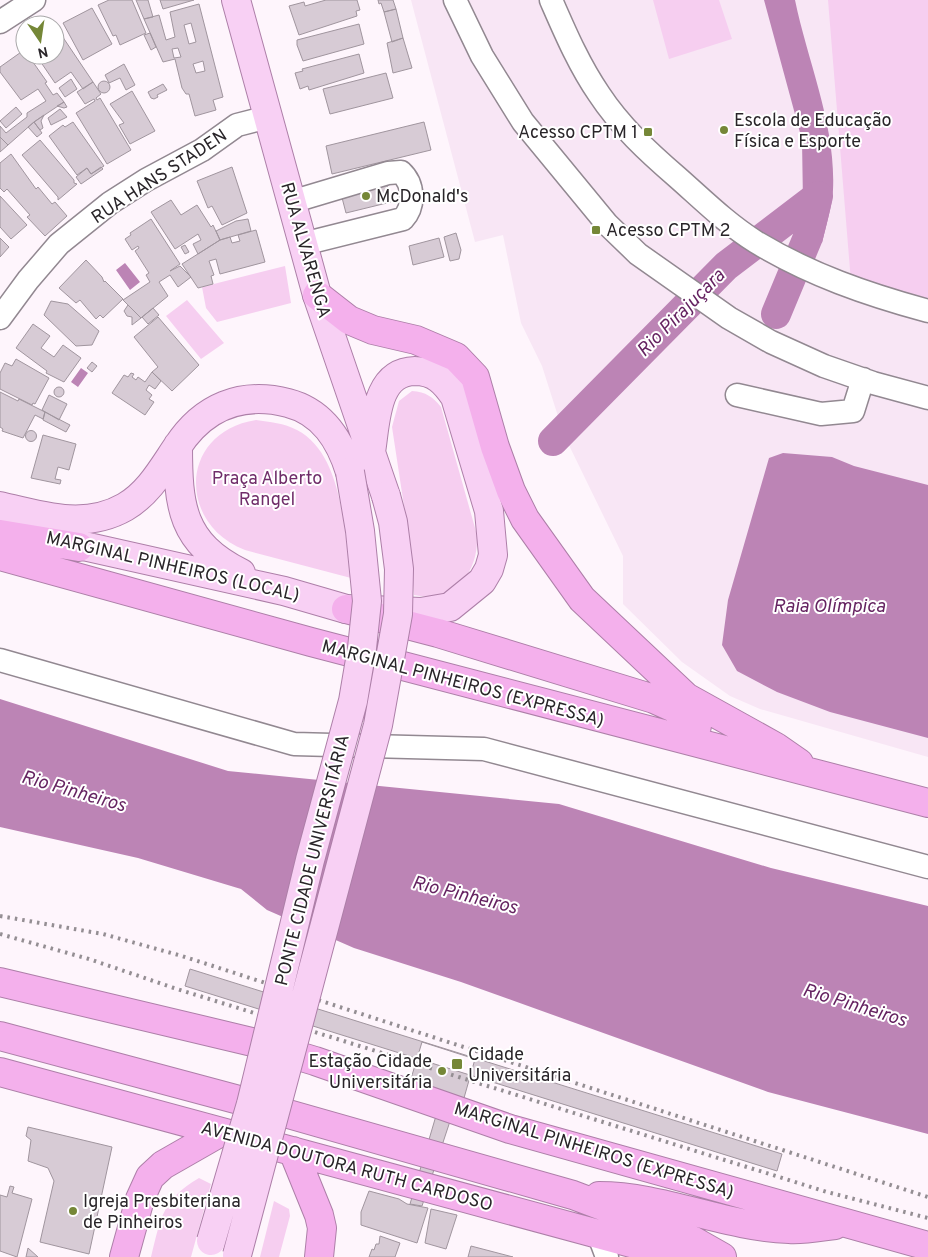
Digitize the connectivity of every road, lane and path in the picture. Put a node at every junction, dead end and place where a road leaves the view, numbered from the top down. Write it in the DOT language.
graph roads {
  1 [pos="34,0"];
  2 [pos="236,0"];
  3 [pos="455,0"];
  4 [pos="551,0"];
  5 [pos="0,22"];
  6 [pos="268,117"];
  7 [pos="291,202"];
  8 [pos="303,244"];
  9 [pos="317,295"];
  10 [pos="928,311"];
  11 [pos="0,318"];
  12 [pos="863,379"];
  13 [pos="737,394"];
  14 [pos="928,398"];
  15 [pos="178,445"];
  16 [pos="371,452"];
  17 [pos="386,496"];
  18 [pos="0,506"];
  19 [pos="0,524"];
  20 [pos="0,534"];
  21 [pos="79,547"];
  22 [pos="0,556"];
  23 [pos="284,590"];
  24 [pos="346,609"];
  25 [pos="0,660"];
  26 [pos="720,751"];
  27 [pos="812,773"];
  28 [pos="928,804"];
  29 [pos="928,867"];
  30 [pos="0,982"];
  31 [pos="0,1036"];
  32 [pos="0,1072"];
  33 [pos="219,1133"];
  34 [pos="293,1151"];
  35 [pos="572,1195"];
  36 [pos="845,1223"];
  37 [pos="603,1245"];
  38 [pos="928,1246"];
  39 [pos="208,1249"];
  40 [pos="640,1252"];
  41 [pos="237,1256"];
  42 [pos="124,1257"];
  43 [pos="319,1257"];
  44 [pos="696,1257"];
  45 [pos="722,1257"];
  1 -- 5 [label="street"];
  2 -- 6 [label="main road, RUA ALVARENGA"];
  3 -- 12 [label="street"];
  4 -- 10 [label="street"];
  6 -- 7 [label="main road, RUA ALVARENGA"];
  6 -- 11 [label="street, RUA HANS STADEN"];
  7 -- 8 [label="main road, RUA ALVARENGA"];
  7 -- 8 [label="street"];
  8 -- 9 [label="main road, RUA ALVARENGA"];
  9 -- 16 [label="main road, RUA ALVARENGA"];
  9 -- 27 [label="highway"];
  12 -- 13 [label="street"];
  12 -- 14 [label="street"];
  15 -- 18 [label="main road, PONTE CIDADE UNIVERSITÁRIA"];
  15 -- 23 [label="main road"];
  15 -- 39 [label="main road, PONTE CIDADE UNIVERSITÁRIA, bridge"];
  16 -- 17 [label="main road, RUA ALVARENGA"];
  16 -- 24 [label="main road, MARGINAL PINHEIROS (LOCAL)"];
  17 -- 41 [label="main road, PONTE CIDADE UNIVERSITÁRIA, bridge"];
  19 -- 21 [label="main road, MARGINAL PINHEIROS (LOCAL)"];
  20 -- 21 [label="highway"];
  21 -- 23 [label="main road, MARGINAL PINHEIROS (LOCAL)"];
  22 -- 26 [label="highway, MARGINAL PINHEIROS (EXPRESSA)"];
  23 -- 24 [label="main road, MARGINAL PINHEIROS (LOCAL)"];
  24 -- 26 [label="highway"];
  25 -- 29 [label="street"];
  26 -- 27 [label="highway, MARGINAL PINHEIROS (EXPRESSA)"];
  27 -- 28 [label="highway, MARGINAL PINHEIROS (EXPRESSA)"];
  30 -- 36 [label="highway, MARGINAL PINHEIROS (EXPRESSA)"];
  31 -- 35 [label="highway"];
  32 -- 33 [label="highway, AVENIDA DOUTORA RUTH CARDOSO"];
  33 -- 34 [label="highway, AVENIDA DOUTORA RUTH CARDOSO"];
  33 -- 42 [label="highway"];
  34 -- 37 [label="highway, AVENIDA DOUTORA RUTH CARDOSO"];
  34 -- 43 [label="highway"];
  35 -- 36 [label="highway"];
  35 -- 45 [label="highway"];
  36 -- 38 [label="highway, MARGINAL PINHEIROS (EXPRESSA)"];
  37 -- 40 [label="highway, AVENIDA DOUTORA RUTH CARDOSO"];
  40 -- 44 [label="highway, AVENIDA DOUTORA RUTH CARDOSO"];
}
